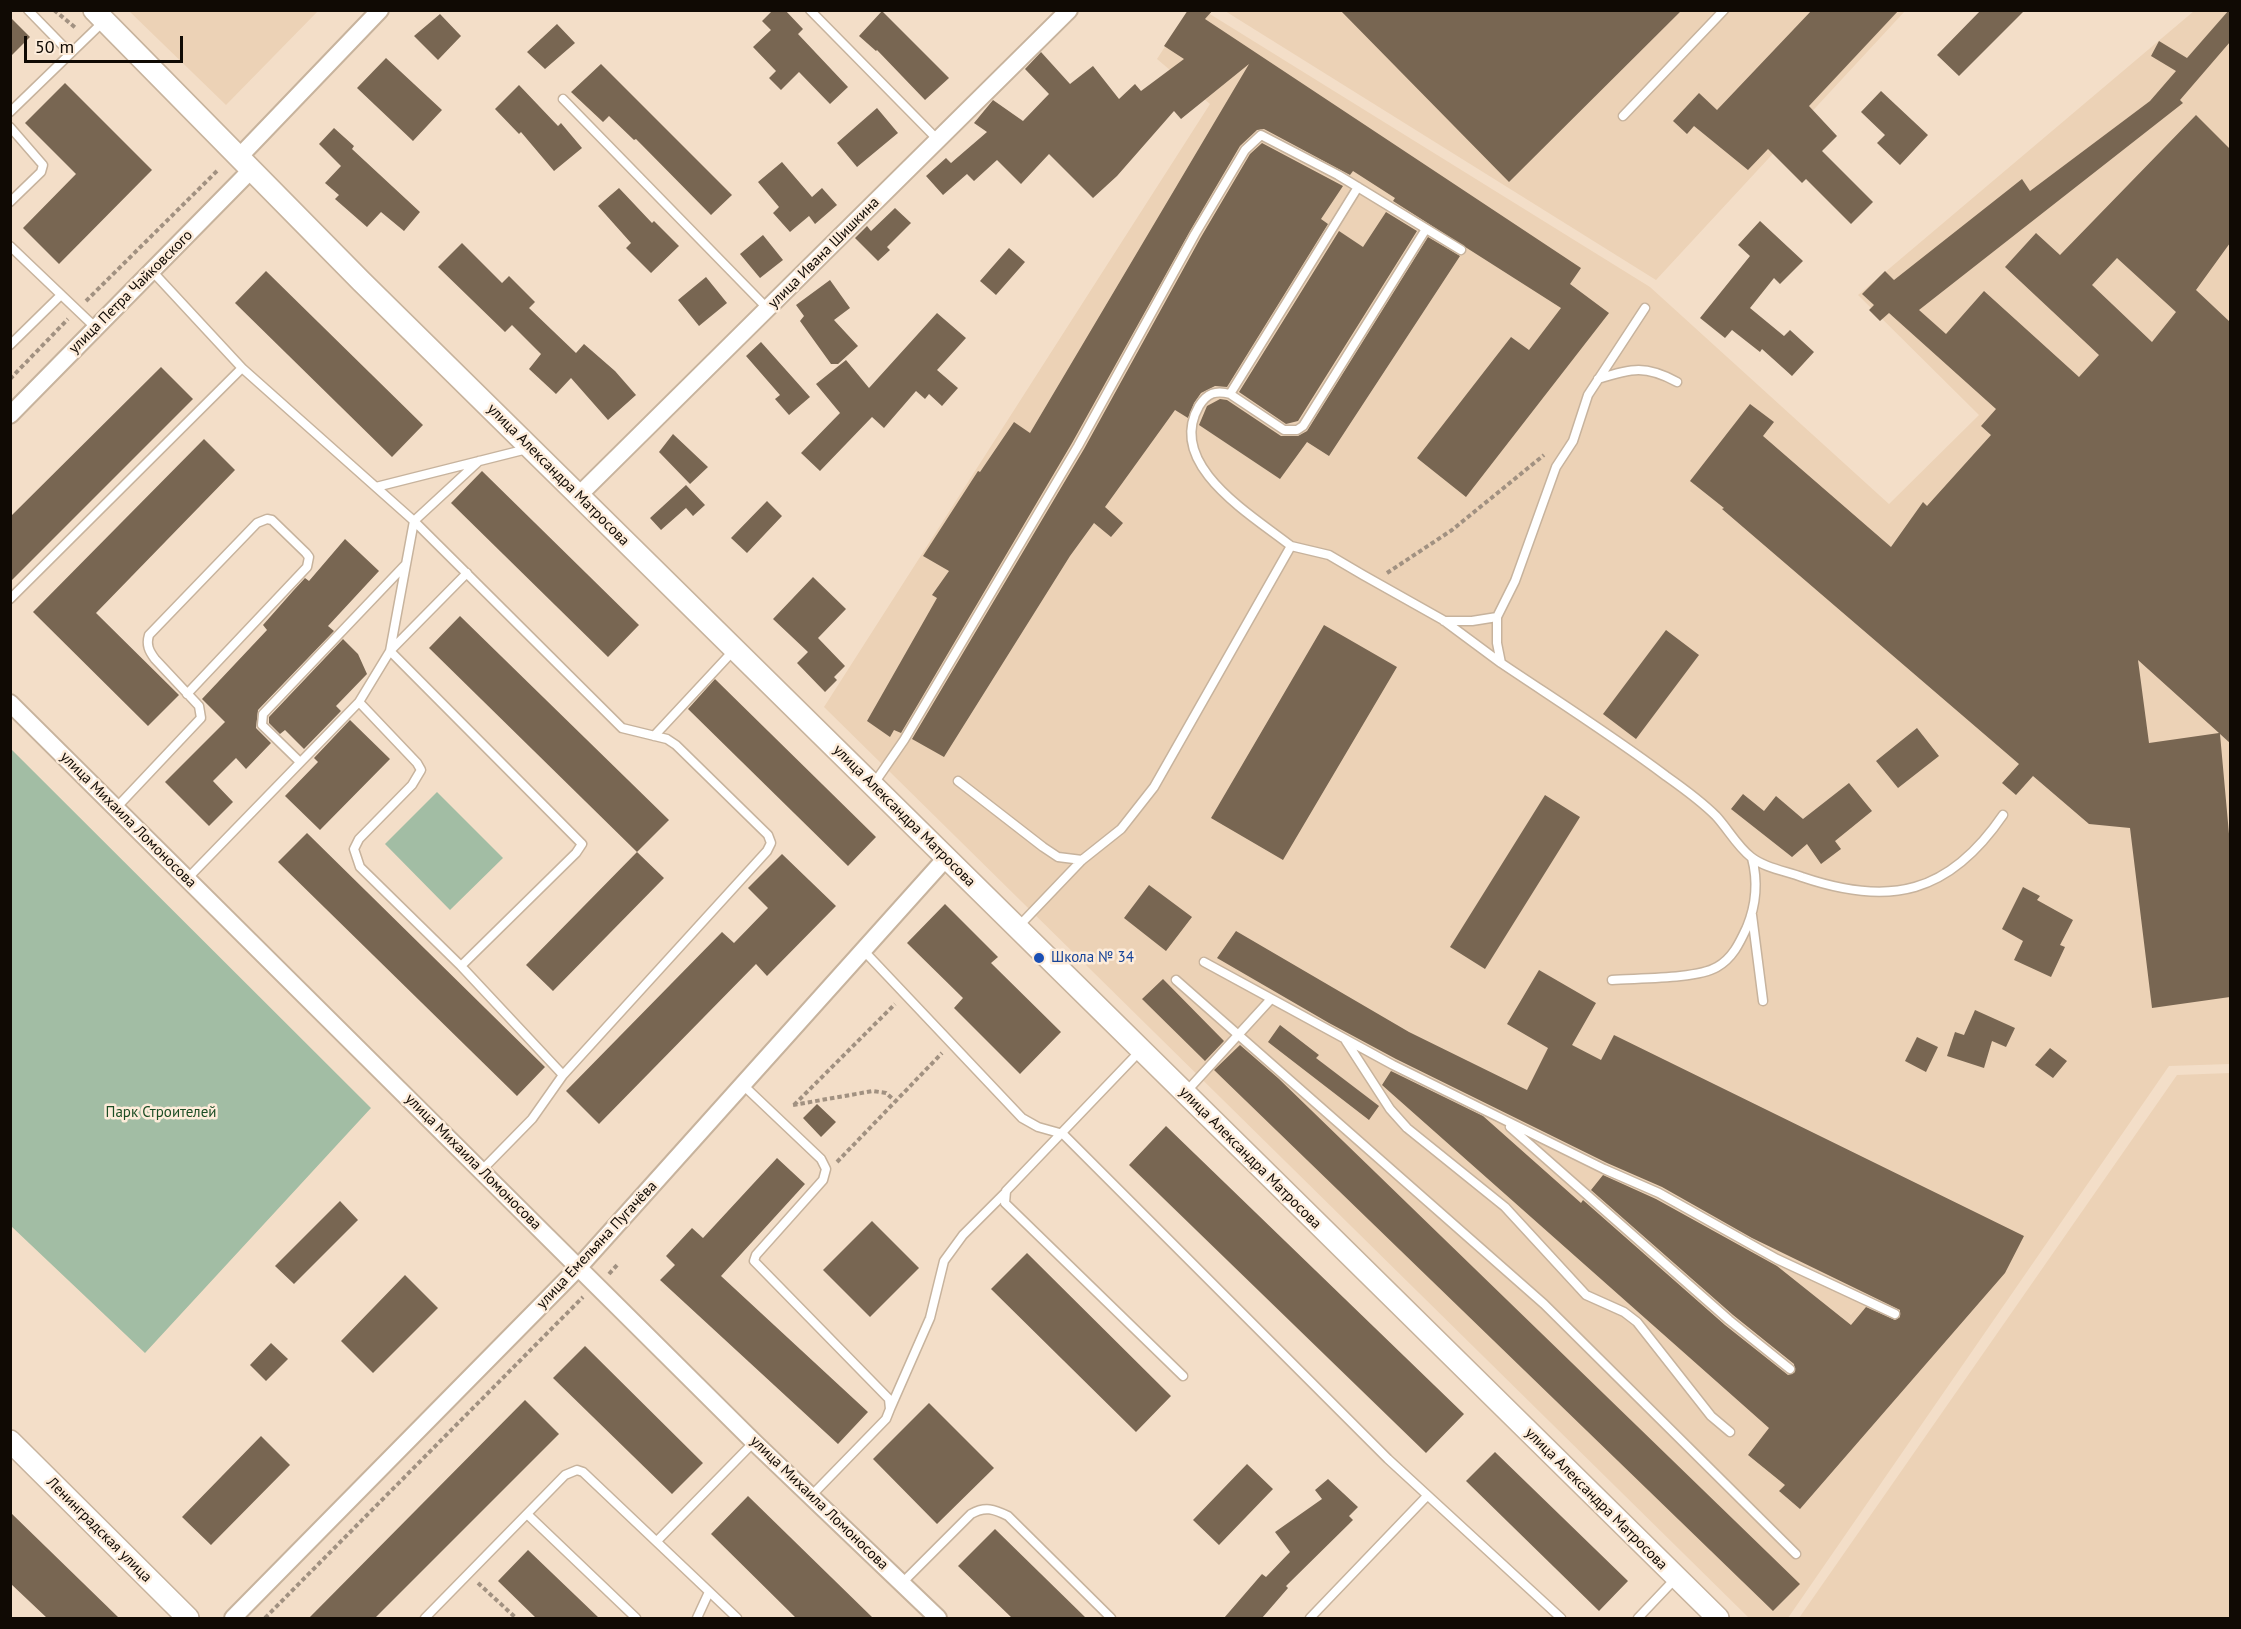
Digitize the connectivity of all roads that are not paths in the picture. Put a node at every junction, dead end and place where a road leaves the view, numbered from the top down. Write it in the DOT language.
graph roads {
  1 [pos="28,10"];
  2 [pos="380,10"];
  3 [pos="810,10"];
  4 [pos="1069,10"];
  5 [pos="1724,10"];
  6 [pos="99,16"];
  7 [pos="70,52"];
  8 [pos="562,99"];
  9 [pos="10,112"];
  10 [pos="1623,116"];
  11 [pos="10,128"];
  12 [pos="938,140"];
  13 [pos="246,163"];
  14 [pos="1358,187"];
  15 [pos="10,202"];
  16 [pos="1426,229"];
  17 [pos="10,246"];
  18 [pos="1461,250"];
  19 [pos="152,271"];
  20 [pos="61,295"];
  21 [pos="1645,308"];
  22 [pos="768,309"];
  23 [pos="96,328"];
  24 [pos="10,345"];
  25 [pos="242,368"];
  26 [pos="1598,379"];
  27 [pos="1677,382"];
  28 [pos="1230,394"];
  29 [pos="10,415"];
  30 [pos="530,448"];
  31 [pos="479,461"];
  32 [pos="376,487"];
  33 [pos="579,495"];
  34 [pos="414,521"];
  35 [pos="1291,546"];
  36 [pos="406,564"];
  37 [pos="466,573"];
  38 [pos="10,599"];
  39 [pos="1497,617"];
  40 [pos="1443,620"];
  41 [pos="735,649"];
  42 [pos="390,651"];
  43 [pos="1501,663"];
  44 [pos="187,694"];
  45 [pos="359,702"];
  46 [pos="10,703"];
  47 [pos="654,736"];
  48 [pos="300,762"];
  49 [pos="958,781"];
  50 [pos="872,785"];
  51 [pos="117,807"];
  52 [pos="2003,815"];
  53 [pos="946,858"];
  54 [pos="1752,858"];
  55 [pos="1082,860"];
  56 [pos="187,879"];
  57 [pos="1752,915"];
  58 [pos="1017,928"];
  59 [pos="864,951"];
  60 [pos="1204,962"];
  61 [pos="461,966"];
  62 [pos="1176,980"];
  63 [pos="1612,980"];
  64 [pos="1271,999"];
  65 [pos="1763,1001"];
  66 [pos="1239,1035"];
  67 [pos="1344,1038"];
  68 [pos="1141,1050"];
  69 [pos="564,1075"];
  70 [pos="743,1085"];
  71 [pos="1185,1094"];
  72 [pos="1500,1119"];
  73 [pos="1064,1134"];
  74 [pos="481,1171"];
  75 [pos="1006,1191"];
  76 [pos="578,1268"];
  77 [pos="1895,1314"];
  78 [pos="1790,1369"];
  79 [pos="1182,1376"];
  80 [pos="890,1410"];
  81 [pos="1730,1432"];
  82 [pos="10,1441"];
  83 [pos="754,1442"];
  84 [pos="812,1495"];
  85 [pos="1427,1496"];
  86 [pos="527,1514"];
  87 [pos="657,1541"];
  88 [pos="1796,1554"];
  89 [pos="1676,1578"];
  90 [pos="902,1583"];
  91 [pos="709,1592"];
  92 [pos="189,1618"];
  93 [pos="233,1618"];
  94 [pos="425,1618"];
  95 [pos="636,1618"];
  96 [pos="697,1618"];
  97 [pos="737,1618"];
  98 [pos="938,1618"];
  99 [pos="1111,1618"];
  100 [pos="1310,1618"];
  101 [pos="1561,1618"];
  102 [pos="1638,1618"];
  103 [pos="1718,1618"];
  1 -- 7 [label="lane"];
  2 -- 13 [label="street, улица Петра Чайковского"];
  3 -- 12 [label="lane"];
  4 -- 12 [label="street, улица Ивана Шишкина"];
  5 -- 10 [label="lane"];
  6 -- 7 [label="lane"];
  6 -- 13 [label="street, улица Александра Матросова"];
  7 -- 9 [label="lane"];
  8 -- 22 [label="lane"];
  11 -- 15 [label="lane"];
  12 -- 22 [label="street, улица Ивана Шишкина"];
  13 -- 19 [label="street, улица Петра Чайковского"];
  13 -- 30 [label="street, улица Александра Матросова"];
  14 -- 16 [label="lane"];
  14 -- 28 [label="lane"];
  14 -- 50 [label="lane"];
  16 -- 18 [label="lane"];
  16 -- 28 [label="lane"];
  17 -- 20 [label="lane"];
  19 -- 23 [label="street, улица Петра Чайковского"];
  19 -- 25 [label="lane"];
  20 -- 23 [label="lane"];
  20 -- 24 [label="lane"];
  21 -- 26 [label="lane"];
  22 -- 33 [label="street, улица Ивана Шишкина"];
  23 -- 29 [label="street, улица Петра Чайковского"];
  25 -- 32 [label="lane"];
  25 -- 38 [label="lane"];
  26 -- 27 [label="lane"];
  26 -- 39 [label="lane"];
  28 -- 35 [label="lane"];
  30 -- 31 [label="lane"];
  30 -- 33 [label="street, улица Александра Матросова"];
  31 -- 32 [label="lane"];
  31 -- 34 [label="lane"];
  32 -- 34 [label="lane"];
  33 -- 41 [label="street, улица Александра Матросова"];
  34 -- 36 [label="lane"];
  34 -- 37 [label="lane"];
  35 -- 40 [label="lane"];
  35 -- 55 [label="lane"];
  36 -- 42 [label="lane"];
  36 -- 48 [label="lane"];
  37 -- 42 [label="lane"];
  37 -- 47 [label="lane"];
  39 -- 40 [label="lane"];
  39 -- 43 [label="lane"];
  40 -- 43 [label="lane"];
  41 -- 47 [label="lane"];
  41 -- 50 [label="street, улица Александра Матросова"];
  42 -- 45 [label="lane"];
  42 -- 61 [label="lane"];
  43 -- 54 [label="lane"];
  44 -- 44 [label="lane"];
  44 -- 51 [label="lane"];
  45 -- 48 [label="lane"];
  45 -- 61 [label="lane"];
  46 -- 51 [label="street, улица Михаила Ломоносова"];
  47 -- 69 [label="lane"];
  48 -- 56 [label="lane"];
  49 -- 55 [label="lane"];
  50 -- 53 [label="street, улица Александра Матросова"];
  51 -- 56 [label="street, улица Михаила Ломоносова"];
  52 -- 54 [label="lane"];
  53 -- 58 [label="street, улица Александра Матросова"];
  53 -- 59 [label="street, улица Емельяна Пугачёва"];
  54 -- 57 [label="lane"];
  55 -- 58 [label="lane"];
  56 -- 74 [label="street, улица Михаила Ломоносова"];
  57 -- 63 [label="lane"];
  57 -- 65 [label="lane"];
  58 -- 68 [label="street, улица Александра Матросова"];
  59 -- 70 [label="street, улица Емельяна Пугачёва"];
  59 -- 73 [label="lane"];
  60 -- 64 [label="lane"];
  61 -- 69 [label="lane"];
  62 -- 66 [label="lane"];
  64 -- 66 [label="lane"];
  64 -- 67 [label="lane"];
  66 -- 71 [label="lane"];
  66 -- 88 [label="lane"];
  67 -- 72 [label="lane"];
  67 -- 81 [label="lane"];
  68 -- 71 [label="street, улица Александра Матросова"];
  68 -- 73 [label="lane"];
  69 -- 74 [label="lane"];
  70 -- 76 [label="street, улица Емельяна Пугачёва"];
  70 -- 80 [label="lane"];
  71 -- 89 [label="street, улица Александра Матросова"];
  72 -- 77 [label="lane"];
  72 -- 78 [label="lane"];
  73 -- 75 [label="lane"];
  73 -- 85 [label="lane"];
  74 -- 76 [label="street, улица Михаила Ломоносова"];
  75 -- 79 [label="lane"];
  75 -- 80 [label="lane"];
  76 -- 83 [label="street, улица Михаила Ломоносова"];
  76 -- 93 [label="street, улица Емельяна Пугачёва"];
  80 -- 84 [label="lane"];
  82 -- 92 [label="street, Ленинградская улица"];
  83 -- 84 [label="street, улица Михаила Ломоносова"];
  83 -- 87 [label="lane"];
  84 -- 90 [label="street, улица Михаила Ломоносова"];
  85 -- 100 [label="lane"];
  85 -- 101 [label="lane"];
  86 -- 87 [label="lane"];
  86 -- 94 [label="lane"];
  86 -- 95 [label="lane"];
  87 -- 91 [label="lane"];
  89 -- 102 [label="lane"];
  89 -- 103 [label="street, улица Александра Матросова"];
  90 -- 98 [label="street, улица Михаила Ломоносова"];
  90 -- 99 [label="lane"];
  91 -- 96 [label="lane"];
  91 -- 97 [label="lane"];
}
